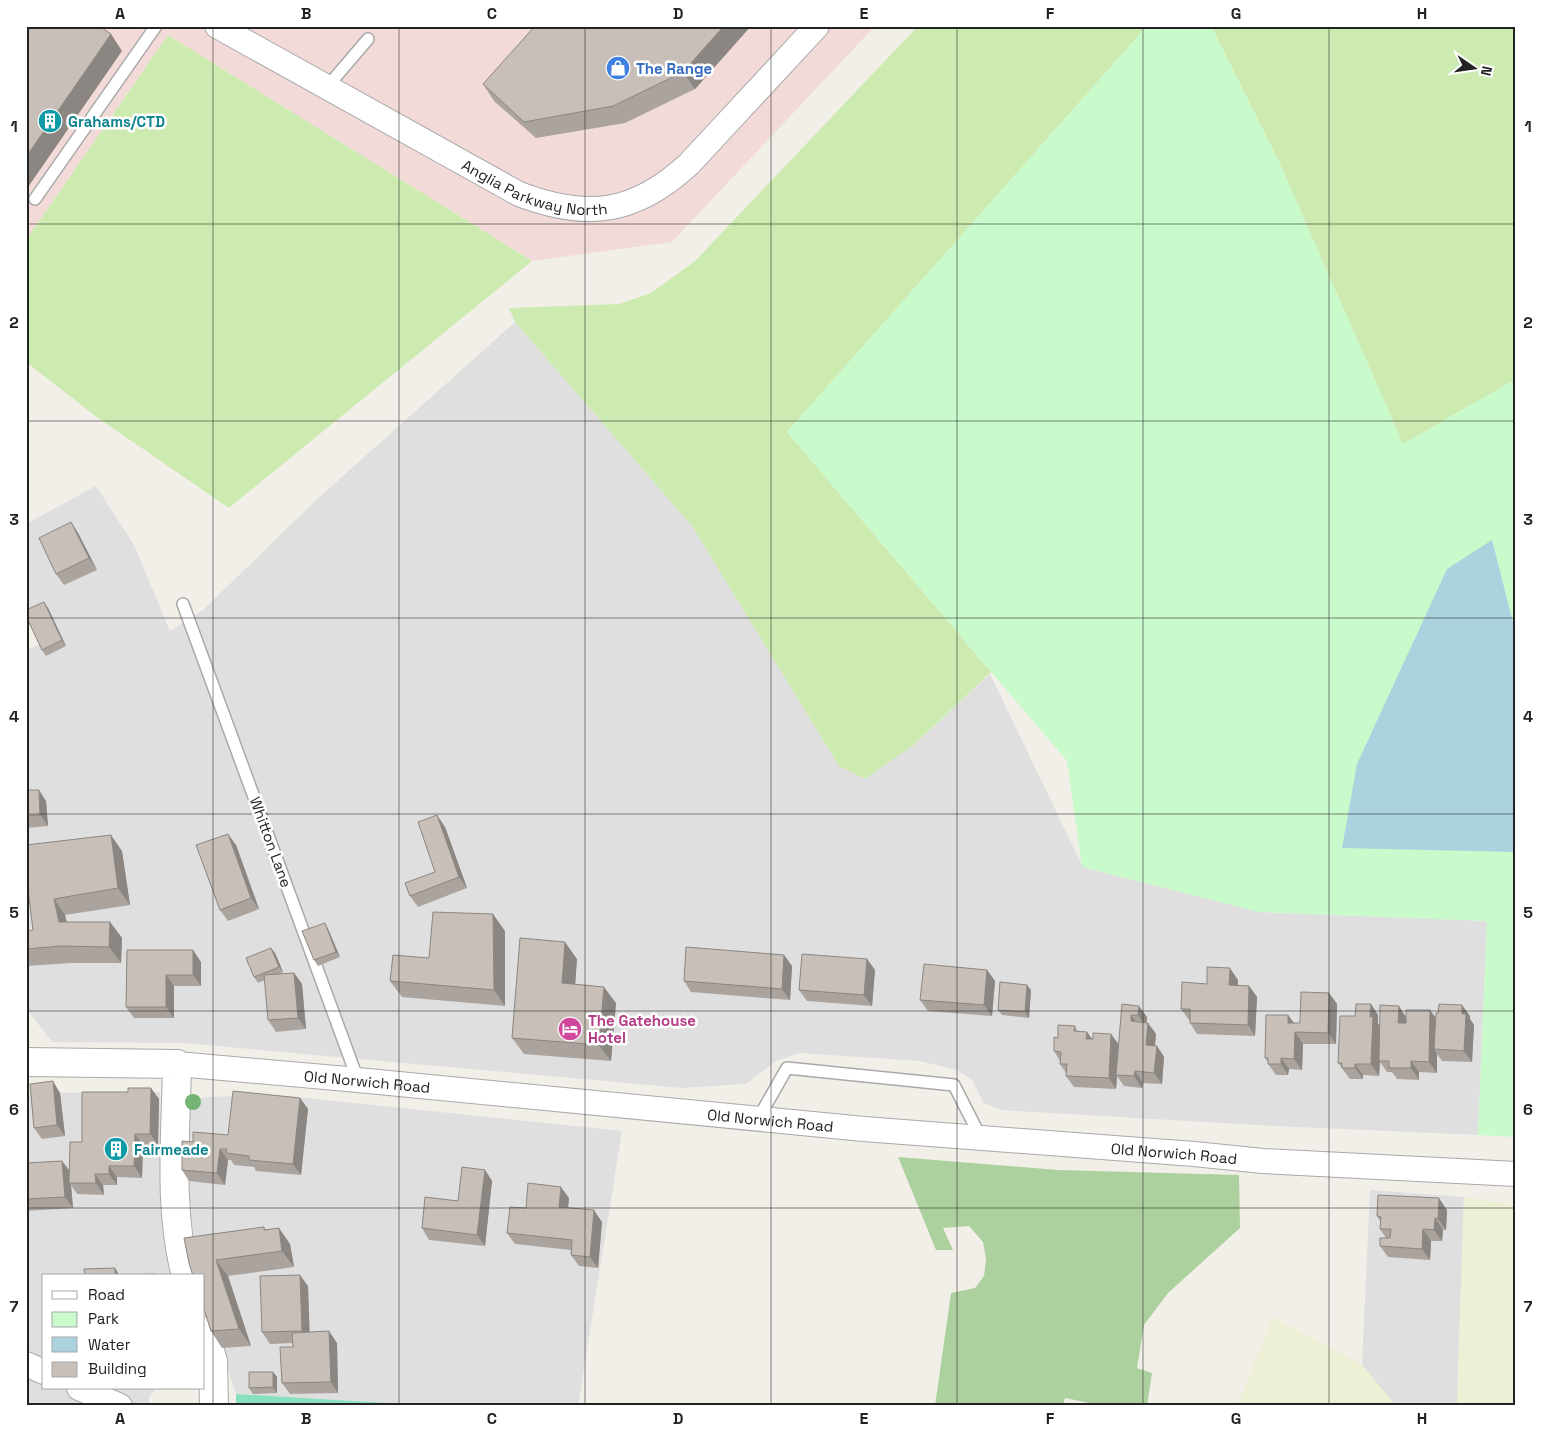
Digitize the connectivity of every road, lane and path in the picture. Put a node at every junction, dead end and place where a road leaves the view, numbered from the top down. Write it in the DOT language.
graph roads {
  1 [pos="156,26"];
  2 [pos="217,26"];
  3 [pos="817,26"];
  4 [pos="368,39"];
  5 [pos="327,87"];
  6 [pos="35,199"];
  7 [pos="183,604"];
  8 [pos="26,1062"];
  9 [pos="178,1064"];
  10 [pos="358,1080"];
  11 [pos="758,1119"];
  12 [pos="980,1138"];
  13 [pos="1516,1174"];
  14 [pos="186,1274"];
  15 [pos="205,1334"];
  16 [pos="26,1364"];
  17 [pos="42,1371"];
  18 [pos="84,1390"];
  19 [pos="120,1406"];
  20 [pos="214,1406"];
  1 -- 6 [label="lane"];
  2 -- 5 [label="street, Anglia Parkway North"];
  3 -- 5 [label="street, Anglia Parkway North"];
  4 -- 5 [label="lane"];
  7 -- 10 [label="lane, Whitton Lane"];
  8 -- 9 [label="street, Old Norwich Road"];
  9 -- 10 [label="street, Old Norwich Road"];
  9 -- 14 [label="street"];
  10 -- 11 [label="street, Old Norwich Road"];
  11 -- 12 [label="street, Old Norwich Road"];
  11 -- 12 [label="lane"];
  12 -- 13 [label="street, Old Norwich Road"];
  15 -- 20 [label="street"];
  16 -- 17 [label="street"];
  18 -- 19 [label="street"];
}
